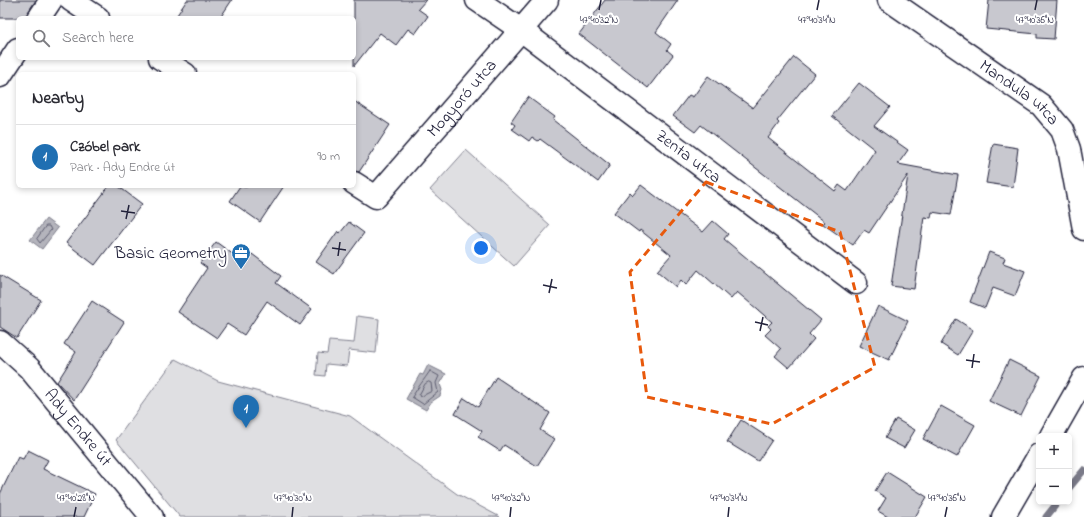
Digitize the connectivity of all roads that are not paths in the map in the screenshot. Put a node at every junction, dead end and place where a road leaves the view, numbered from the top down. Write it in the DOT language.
graph roads {
  1 [pos="51,0"];
  2 [pos="71,0"];
  3 [pos="477,0"];
  4 [pos="548,0"];
  5 [pos="890,0"];
  6 [pos="40,16"];
  7 [pos="95,16"];
  8 [pos="521,30"];
  9 [pos="16,52"];
  10 [pos="163,60"];
  11 [pos="182,72"];
  12 [pos="0,76"];
  13 [pos="356,184"];
  14 [pos="1084,229"];
  15 [pos="856,283"];
  16 [pos="0,342"];
  17 [pos="1084,378"];
  18 [pos="1052,433"];
  19 [pos="1036,461"];
  20 [pos="152,517"];
  21 [pos="1003,517"];
  1 -- 6 [label="street"];
  2 -- 7 [label="street"];
  3 -- 8 [label="street, Zenta utca"];
  4 -- 8 [label="street, Mogyoró utca"];
  5 -- 14 [label="street, Mandula utca"];
  8 -- 13 [label="street, Mogyoró utca"];
  8 -- 15 [label="street, Zenta utca"];
  9 -- 12 [label="street"];
  10 -- 11 [label="street"];
  16 -- 20 [label="street, Ady Endre út"];
  17 -- 18 [label="street"];
  19 -- 21 [label="street"];
}
